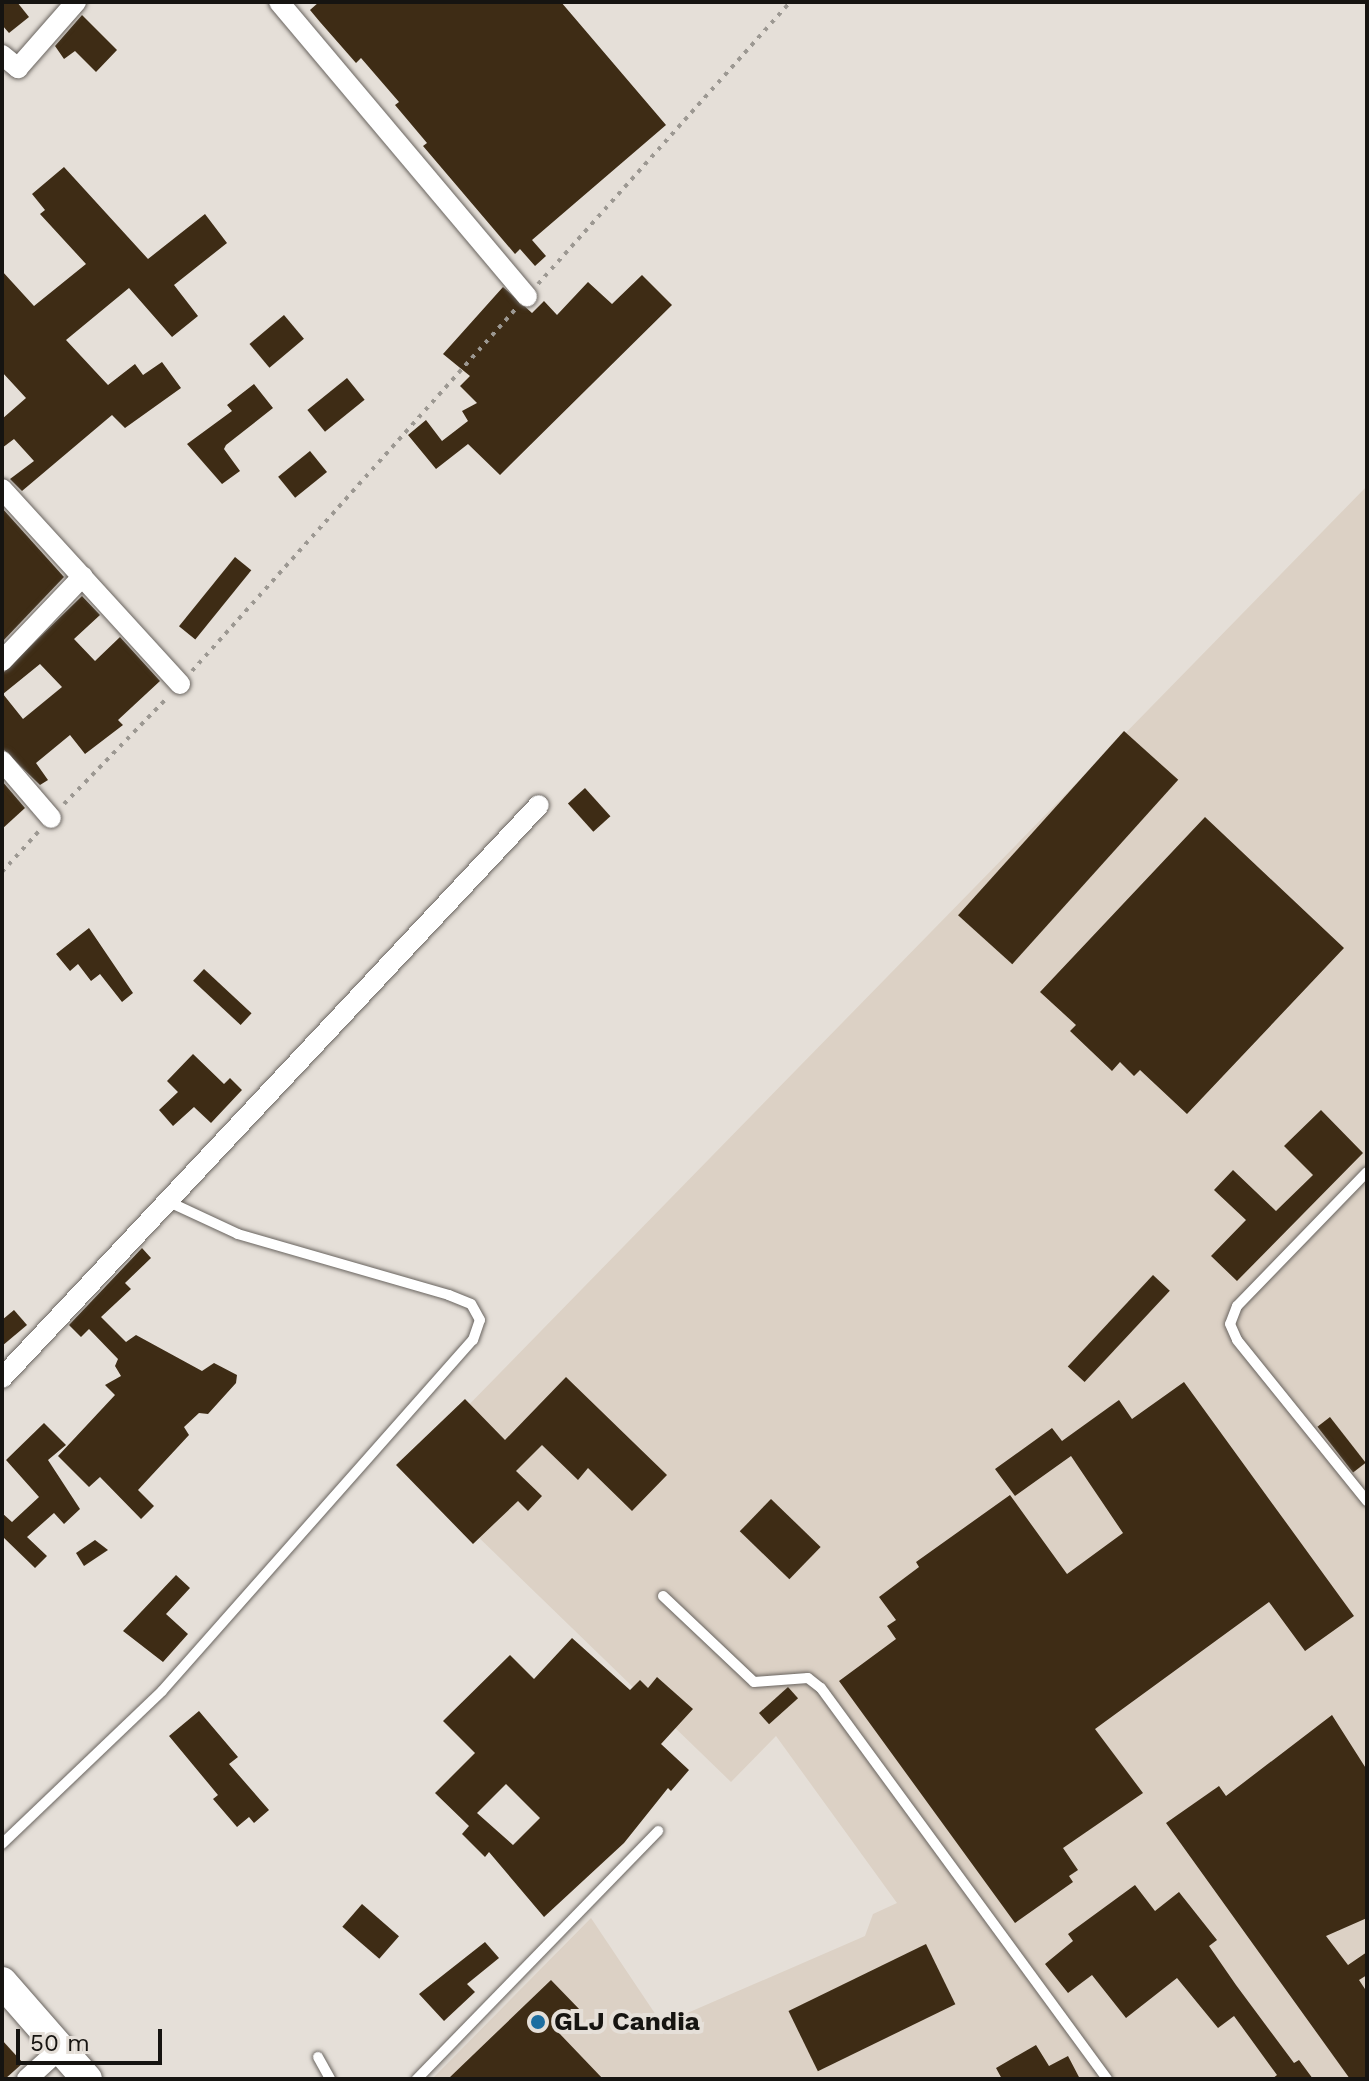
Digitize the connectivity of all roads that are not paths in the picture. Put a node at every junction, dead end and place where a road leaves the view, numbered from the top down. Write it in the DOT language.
graph roads {
  1 [pos="76,2"];
  2 [pos="279,2"];
  3 [pos="2,55"];
  4 [pos="527,296"];
  5 [pos="2,489"];
  6 [pos="83,576"];
  7 [pos="2,661"];
  8 [pos="180,684"];
  9 [pos="2,761"];
  10 [pos="539,805"];
  11 [pos="51,818"];
  12 [pos="1367,1172"];
  13 [pos="165,1200"];
  14 [pos="2,1378"];
  15 [pos="1367,1501"];
  16 [pos="663,1596"];
  17 [pos="658,1831"];
  18 [pos="2,1844"];
  19 [pos="2,1982"];
  20 [pos="60,2049"];
  21 [pos="318,2057"];
  22 [pos="27,2079"];
  23 [pos="87,2079"];
  24 [pos="330,2079"];
  25 [pos="417,2079"];
  26 [pos="1107,2079"];
  1 -- 3 [label="street"];
  2 -- 4 [label="street"];
  5 -- 6 [label="street"];
  6 -- 7 [label="street"];
  6 -- 8 [label="street"];
  9 -- 11 [label="street"];
  10 -- 13 [label="street"];
  12 -- 15 [label="lane"];
  13 -- 14 [label="street"];
  13 -- 18 [label="lane"];
  16 -- 26 [label="lane"];
  17 -- 25 [label="lane"];
  19 -- 20 [label="street"];
  20 -- 22 [label="street"];
  20 -- 23 [label="street"];
  21 -- 24 [label="lane"];
}
